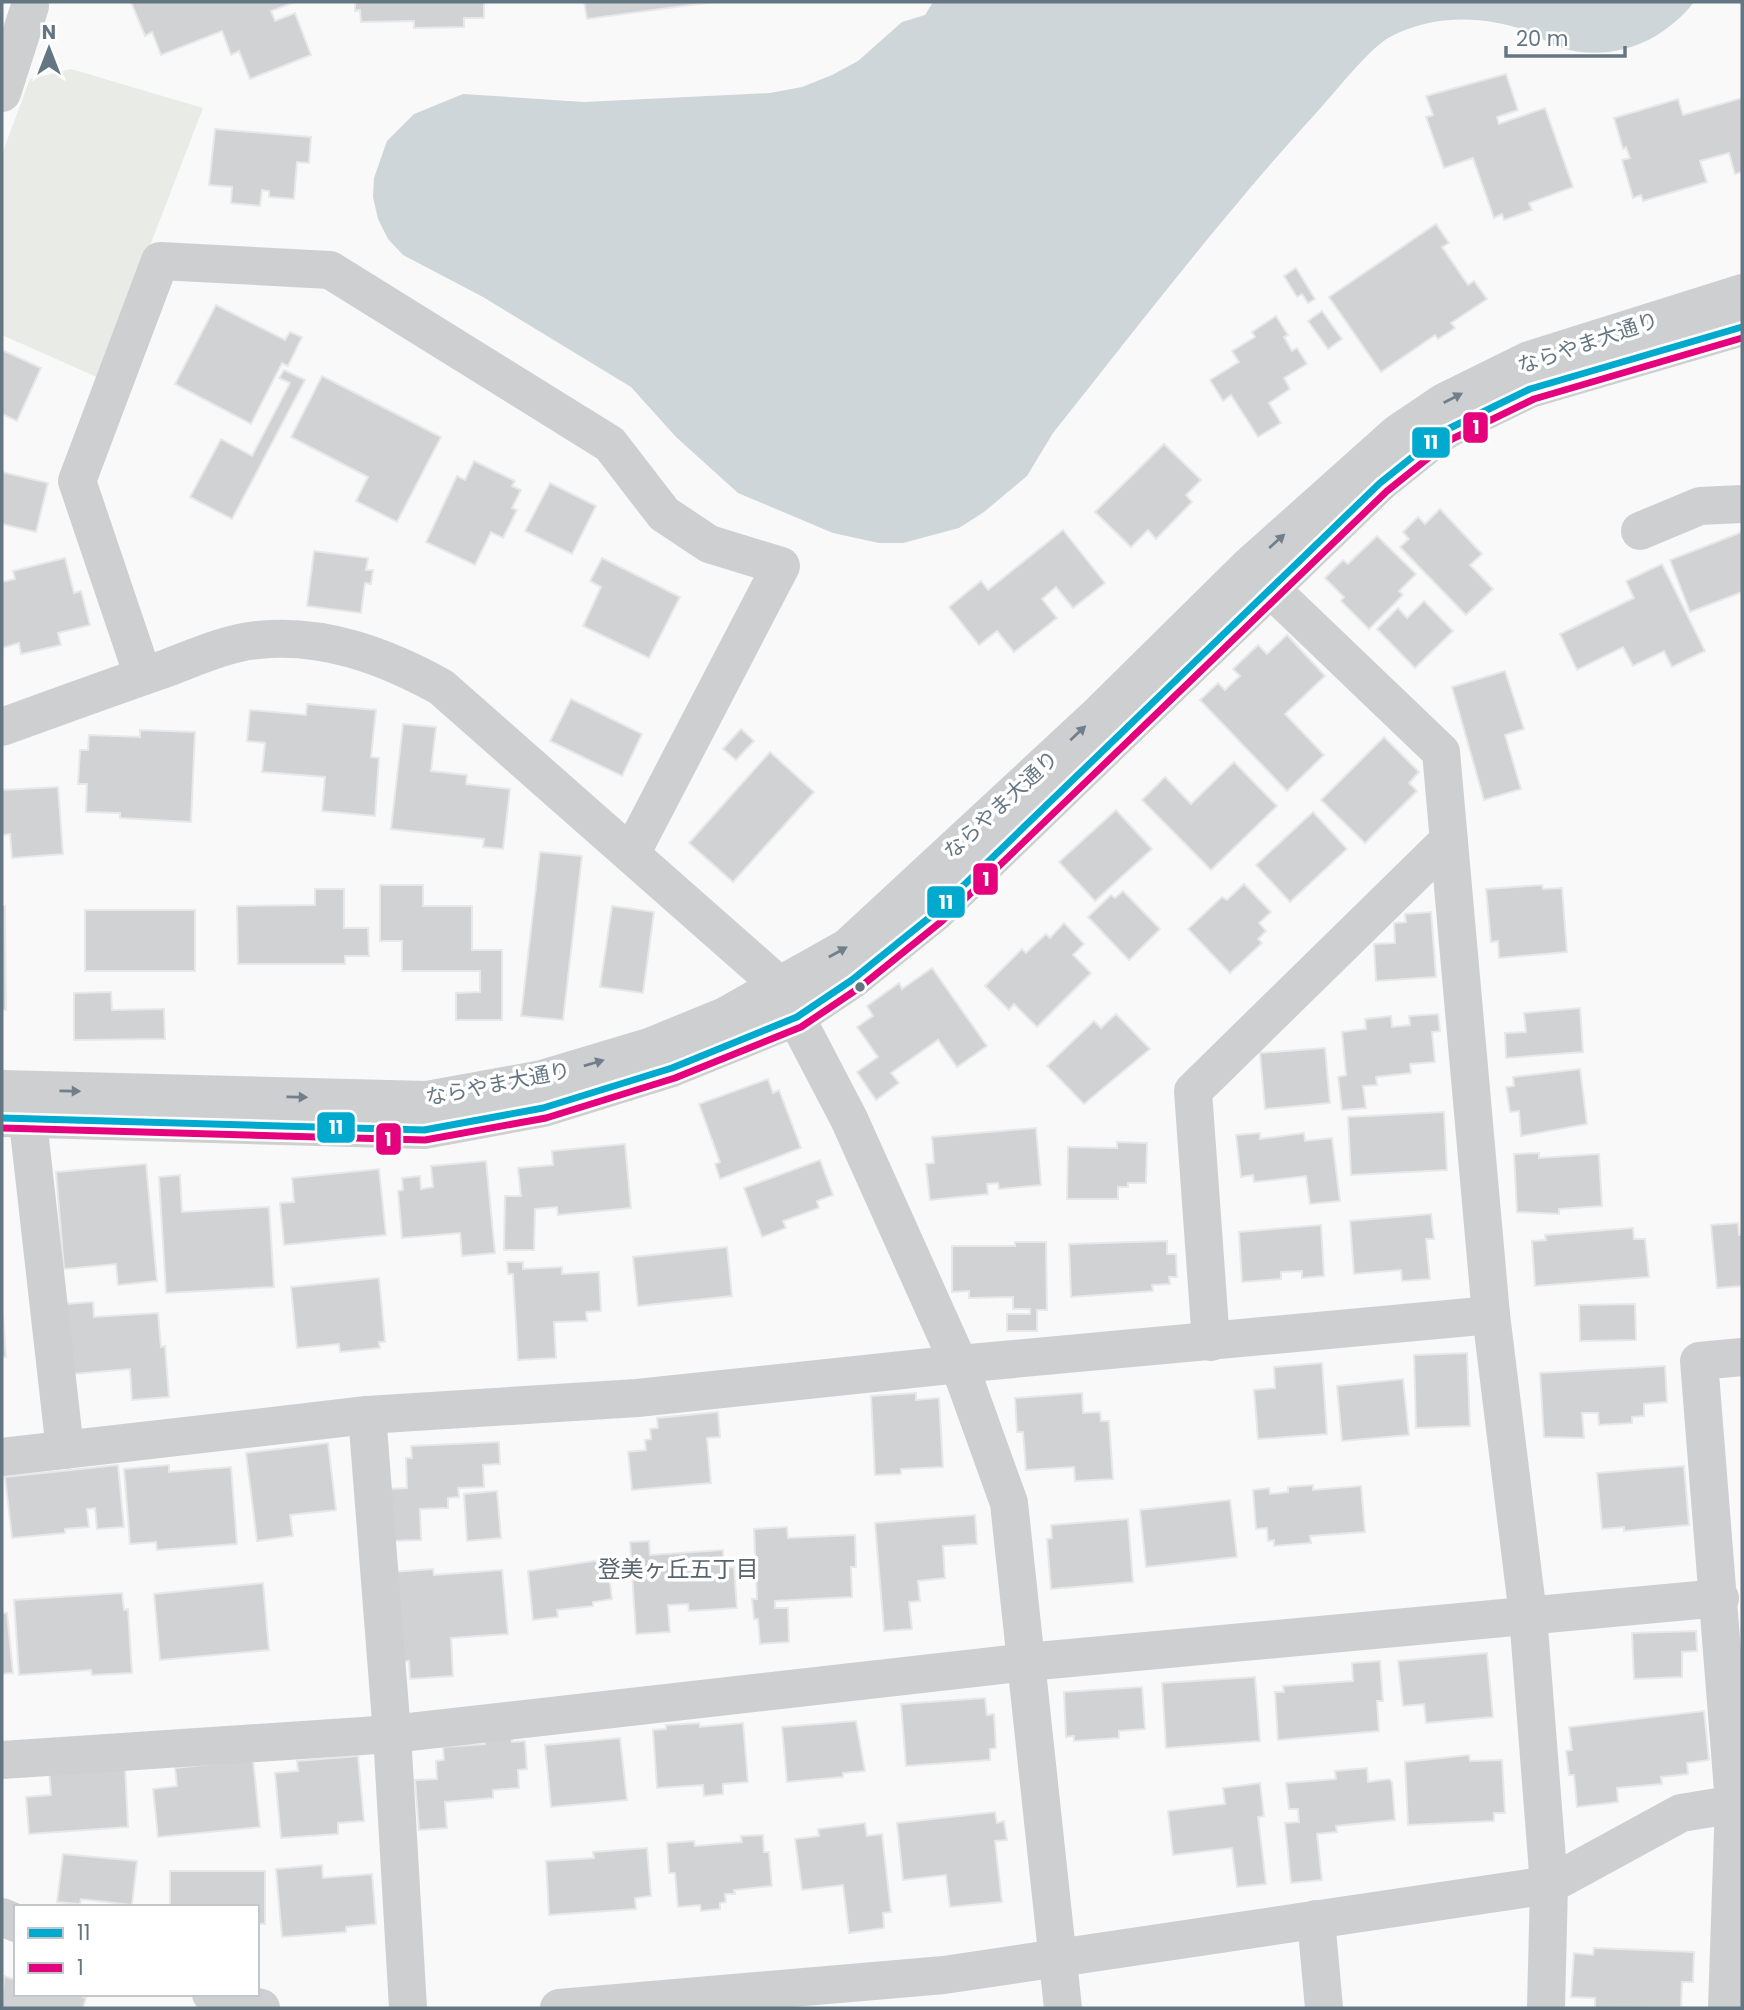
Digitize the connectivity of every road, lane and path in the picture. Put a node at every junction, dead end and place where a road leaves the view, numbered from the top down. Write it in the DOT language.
graph roads {
  1 [pos="23,4"];
  2 [pos="2,93"];
  3 [pos="1742,293"];
  4 [pos="1742,327"];
  5 [pos="1742,504"];
  6 [pos="1640,531"];
  7 [pos="1260,578"];
  8 [pos="143,676"];
  9 [pos="2,727"];
  10 [pos="1449,840"];
  11 [pos="631,854"];
  12 [pos="788,1001"];
  13 [pos="14,1104"];
  14 [pos="1490,1315"];
  15 [pos="1211,1342"];
  16 [pos="1742,1357"];
  17 [pos="959,1364"];
  18 [pos="367,1415"];
  19 [pos="65,1450"];
  20 [pos="2,1457"];
  21 [pos="1720,1598"];
  22 [pos="1528,1615"];
  23 [pos="1027,1662"];
  24 [pos="392,1734"];
  25 [pos="2,1760"];
  26 [pos="1738,1803"];
  27 [pos="1549,1885"];
  28 [pos="1316,1919"];
  29 [pos="1059,1958"];
  30 [pos="218,1996"];
  31 [pos="261,2008"];
  32 [pos="408,2008"];
  33 [pos="559,2008"];
  34 [pos="1063,2008"];
  35 [pos="1324,2008"];
  36 [pos="1546,2008"];
  37 [pos="1727,2008"];
  1 -- 2 [label="street"];
  7 -- 3 [label="street, ならやま大通り, one-way"];
  4 -- 7 [label="street"];
  5 -- 6 [label="street"];
  7 -- 10 [label="street"];
  7 -- 12 [label="street, ならやま大通り"];
  8 -- 9 [label="street"];
  8 -- 11 [label="street"];
  8 -- 11 [label="street"];
  10 -- 14 [label="street"];
  10 -- 15 [label="street"];
  11 -- 12 [label="street"];
  12 -- 13 [label="street, ならやま大通り"];
  12 -- 17 [label="street"];
  13 -- 19 [label="street"];
  14 -- 15 [label="street"];
  14 -- 22 [label="street"];
  15 -- 17 [label="street"];
  16 -- 21 [label="street"];
  17 -- 18 [label="street"];
  17 -- 23 [label="street"];
  18 -- 19 [label="street"];
  18 -- 24 [label="street"];
  19 -- 20 [label="street"];
  21 -- 22 [label="street"];
  21 -- 26 [label="street"];
  22 -- 23 [label="street"];
  22 -- 27 [label="street"];
  23 -- 24 [label="street"];
  23 -- 29 [label="street"];
  24 -- 25 [label="street"];
  24 -- 32 [label="street"];
  26 -- 27 [label="street"];
  26 -- 37 [label="street"];
  27 -- 28 [label="street"];
  27 -- 36 [label="street"];
  28 -- 29 [label="street"];
  28 -- 35 [label="street"];
  29 -- 33 [label="street"];
  29 -- 34 [label="street"];
  30 -- 31 [label="street"];
}
